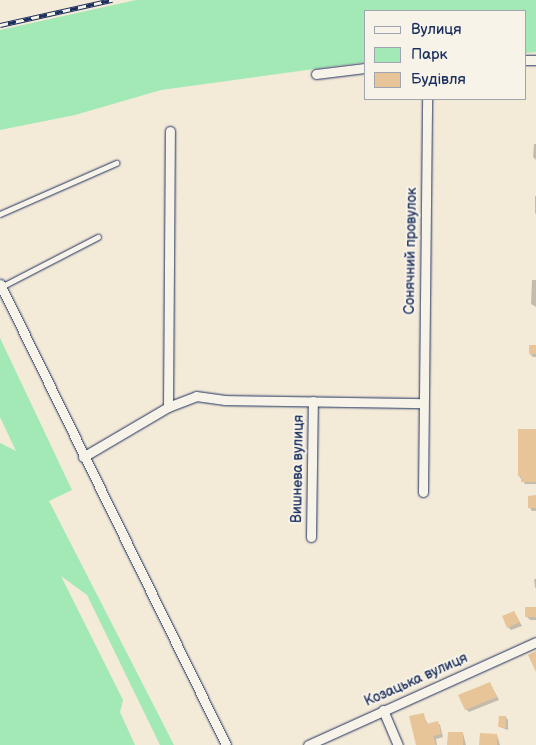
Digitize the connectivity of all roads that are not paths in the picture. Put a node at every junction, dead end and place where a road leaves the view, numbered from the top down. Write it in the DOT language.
graph roads {
  1 [pos="364,68"];
  2 [pos="316,74"];
  3 [pos="427,100"];
  4 [pos="170,131"];
  5 [pos="116,163"];
  6 [pos="0,214"];
  7 [pos="98,237"];
  8 [pos="0,286"];
  9 [pos="313,401"];
  10 [pos="423,403"];
  11 [pos="168,407"];
  12 [pos="83,457"];
  13 [pos="423,492"];
  14 [pos="311,538"];
  15 [pos="536,642"];
  16 [pos="383,710"];
  17 [pos="226,745"];
  18 [pos="308,745"];
  19 [pos="398,745"];
  1 -- 2 [label="street"];
  3 -- 10 [label="street, Сонячний провулок"];
  4 -- 11 [label="street"];
  5 -- 6 [label="lane"];
  7 -- 8 [label="lane"];
  8 -- 12 [label="street"];
  9 -- 10 [label="street"];
  9 -- 11 [label="street"];
  9 -- 14 [label="street, Вишнева вулиця"];
  10 -- 13 [label="street, Сонячний провулок"];
  11 -- 12 [label="street"];
  12 -- 17 [label="street"];
  15 -- 16 [label="street, Козацька вулиця"];
  16 -- 18 [label="street, Козацька вулиця"];
  16 -- 19 [label="street"];
}
